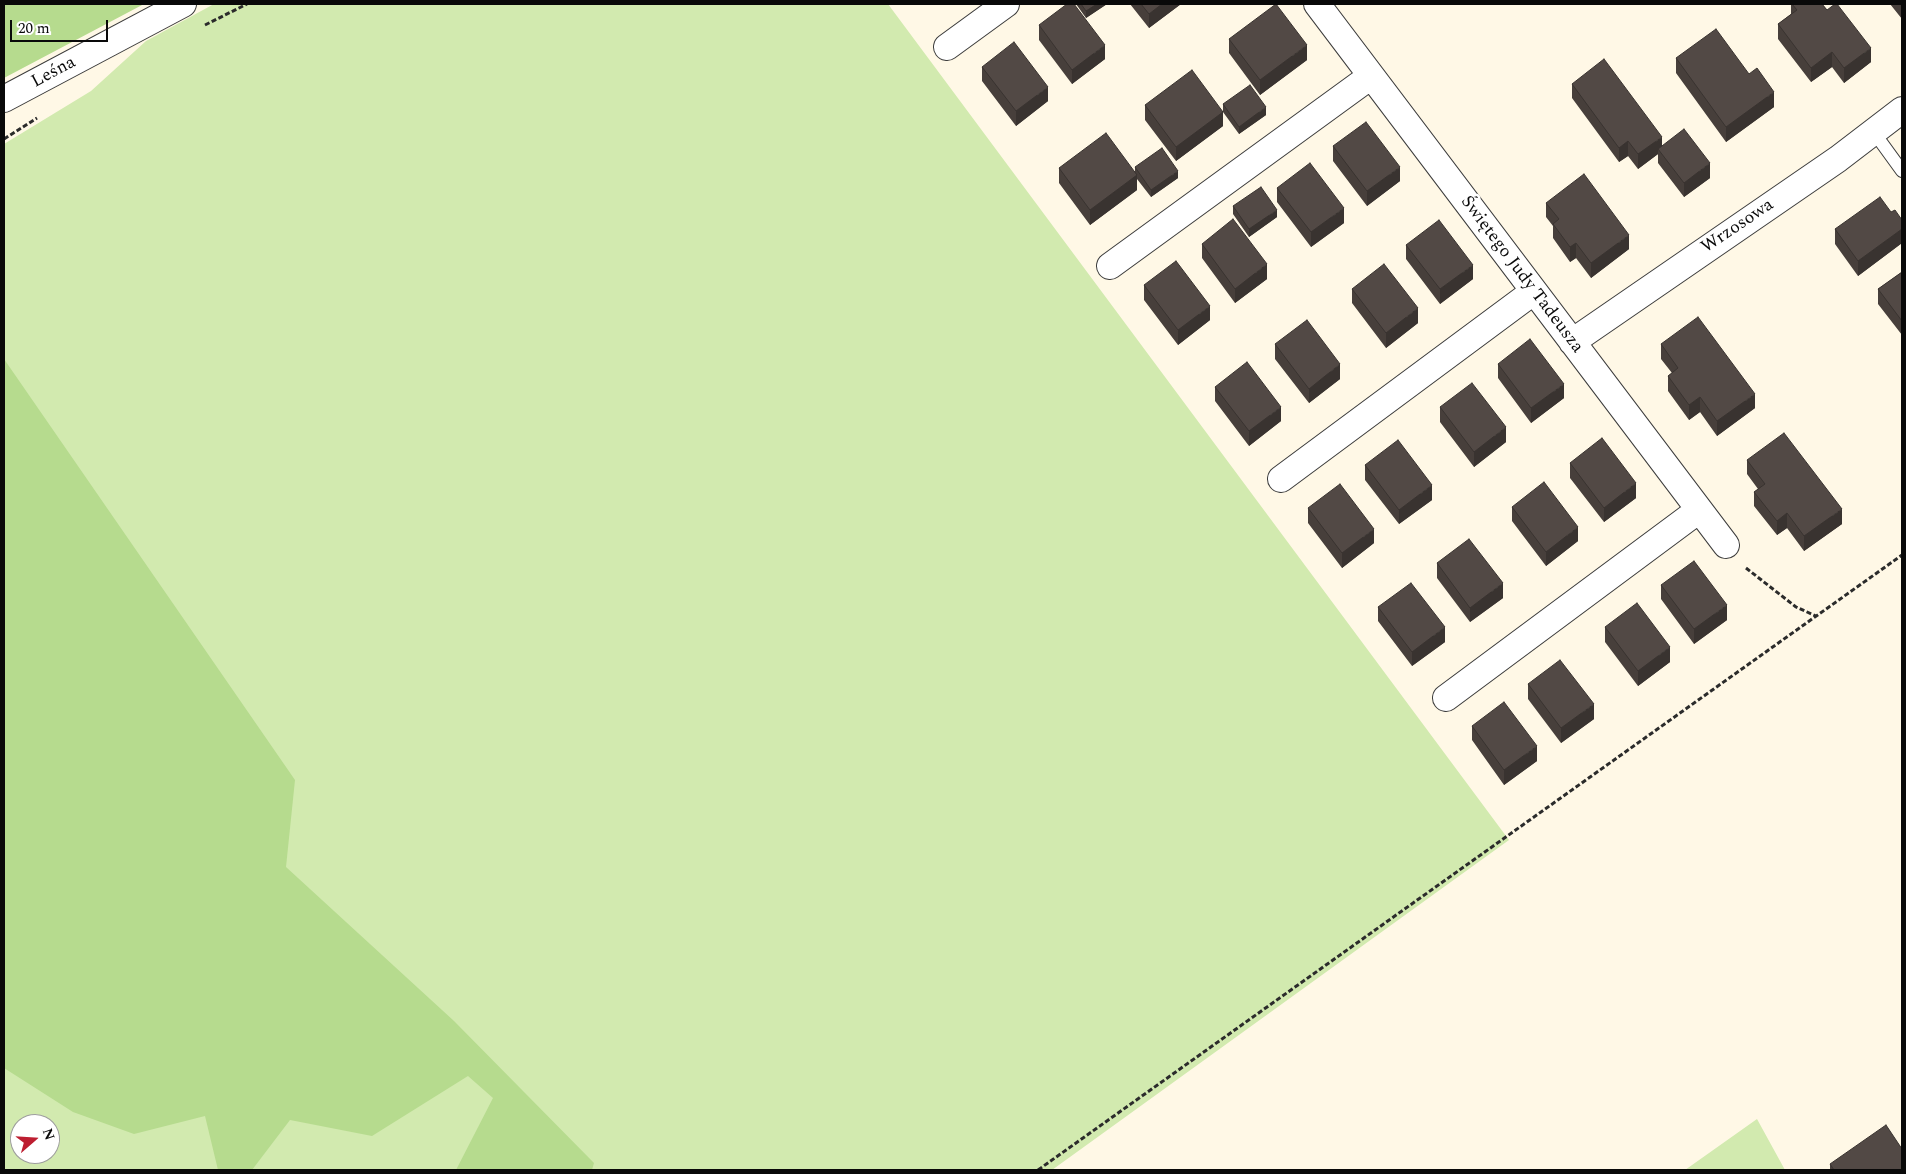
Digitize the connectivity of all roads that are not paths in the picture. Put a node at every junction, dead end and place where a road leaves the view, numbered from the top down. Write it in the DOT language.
graph roads {
  1 [pos="183,4"];
  2 [pos="1006,4"];
  3 [pos="1317,4"];
  4 [pos="947,47"];
  5 [pos="1371,76"];
  6 [pos="4,99"];
  7 [pos="1902,110"];
  8 [pos="1873,132"];
  9 [pos="1902,171"];
  10 [pos="1110,266"];
  11 [pos="1533,292"];
  12 [pos="1572,342"];
  13 [pos="1281,479"];
  14 [pos="1699,510"];
  15 [pos="1726,545"];
  16 [pos="1446,698"];
  1 -- 6 [label="street, Leśna"];
  2 -- 4 [label="street"];
  3 -- 5 [label="street, Świętego Judy Tadeusza"];
  5 -- 10 [label="street"];
  5 -- 11 [label="street, Świętego Judy Tadeusza"];
  7 -- 8 [label="street, Wrzosowa"];
  8 -- 9 [label="lane"];
  8 -- 12 [label="street, Wrzosowa"];
  11 -- 12 [label="street, Świętego Judy Tadeusza"];
  11 -- 13 [label="street"];
  12 -- 14 [label="street, Świętego Judy Tadeusza"];
  14 -- 15 [label="street, Świętego Judy Tadeusza"];
  14 -- 16 [label="street"];
}
